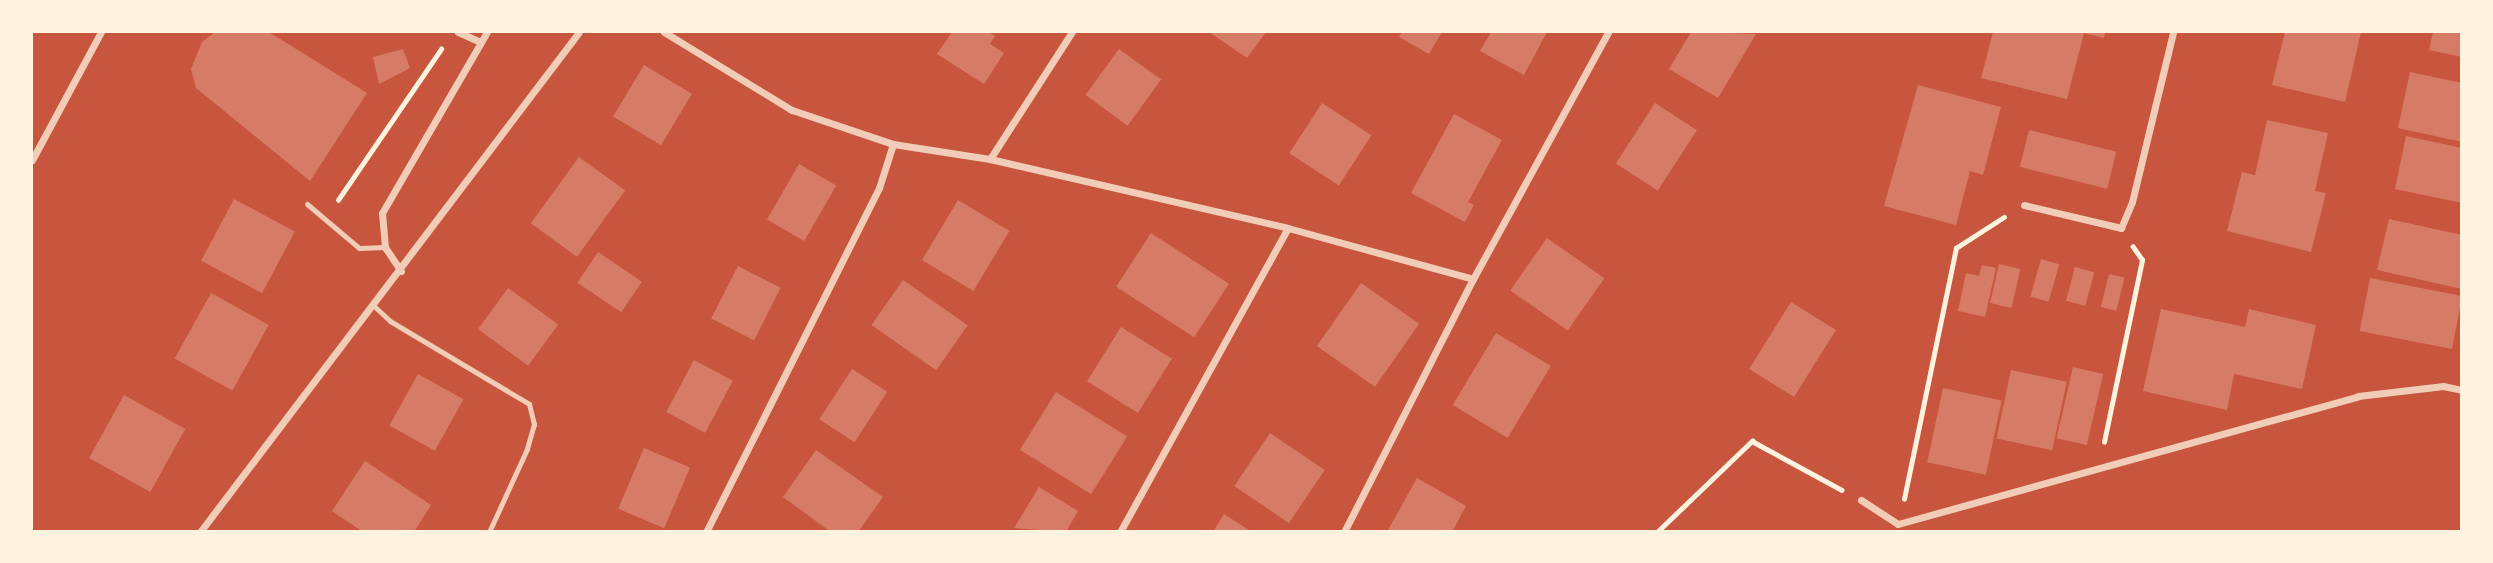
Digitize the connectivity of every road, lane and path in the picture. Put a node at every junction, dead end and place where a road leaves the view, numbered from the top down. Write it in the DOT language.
graph roads {
  1 [pos="101,32"];
  2 [pos="458,32"];
  3 [pos="487,32"];
  4 [pos="579,32"];
  5 [pos="664,32"];
  6 [pos="1072,32"];
  7 [pos="1608,32"];
  8 [pos="2173,32"];
  9 [pos="480,42"];
  10 [pos="443,44"];
  11 [pos="894,144"];
  12 [pos="990,159"];
  13 [pos="32,160"];
  14 [pos="307,205"];
  15 [pos="2024,205"];
  16 [pos="324,219"];
  17 [pos="1288,228"];
  18 [pos="2121,228"];
  19 [pos="385,247"];
  20 [pos="401,271"];
  21 [pos="1473,279"];
  22 [pos="374,306"];
  23 [pos="2462,390"];
  24 [pos="2098,467"];
  25 [pos="1861,500"];
  26 [pos="1898,524"];
  27 [pos="200,531"];
  28 [pos="489,531"];
  29 [pos="706,531"];
  30 [pos="1120,531"];
  31 [pos="1344,531"];
  32 [pos="1657,531"];
  1 -- 13 [label="street"];
  2 -- 9 [label="street"];
  3 -- 9 [label="street"];
  4 -- 20 [label="street"];
  5 -- 11 [label="street"];
  6 -- 12 [label="street"];
  7 -- 21 [label="street"];
  8 -- 18 [label="street"];
  9 -- 19 [label="street"];
  10 -- 16 [label="path"];
  11 -- 12 [label="street"];
  11 -- 29 [label="street"];
  12 -- 17 [label="street"];
  14 -- 16 [label="lane"];
  15 -- 18 [label="street"];
  15 -- 26 [label="path"];
  16 -- 19 [label="lane"];
  17 -- 21 [label="street"];
  17 -- 30 [label="street"];
  18 -- 24 [label="path"];
  19 -- 20 [label="street"];
  20 -- 22 [label="street"];
  21 -- 31 [label="street"];
  22 -- 27 [label="street"];
  22 -- 28 [label="lane"];
  23 -- 24 [label="street"];
  24 -- 26 [label="street"];
  25 -- 26 [label="street"];
  25 -- 32 [label="path"];
}
